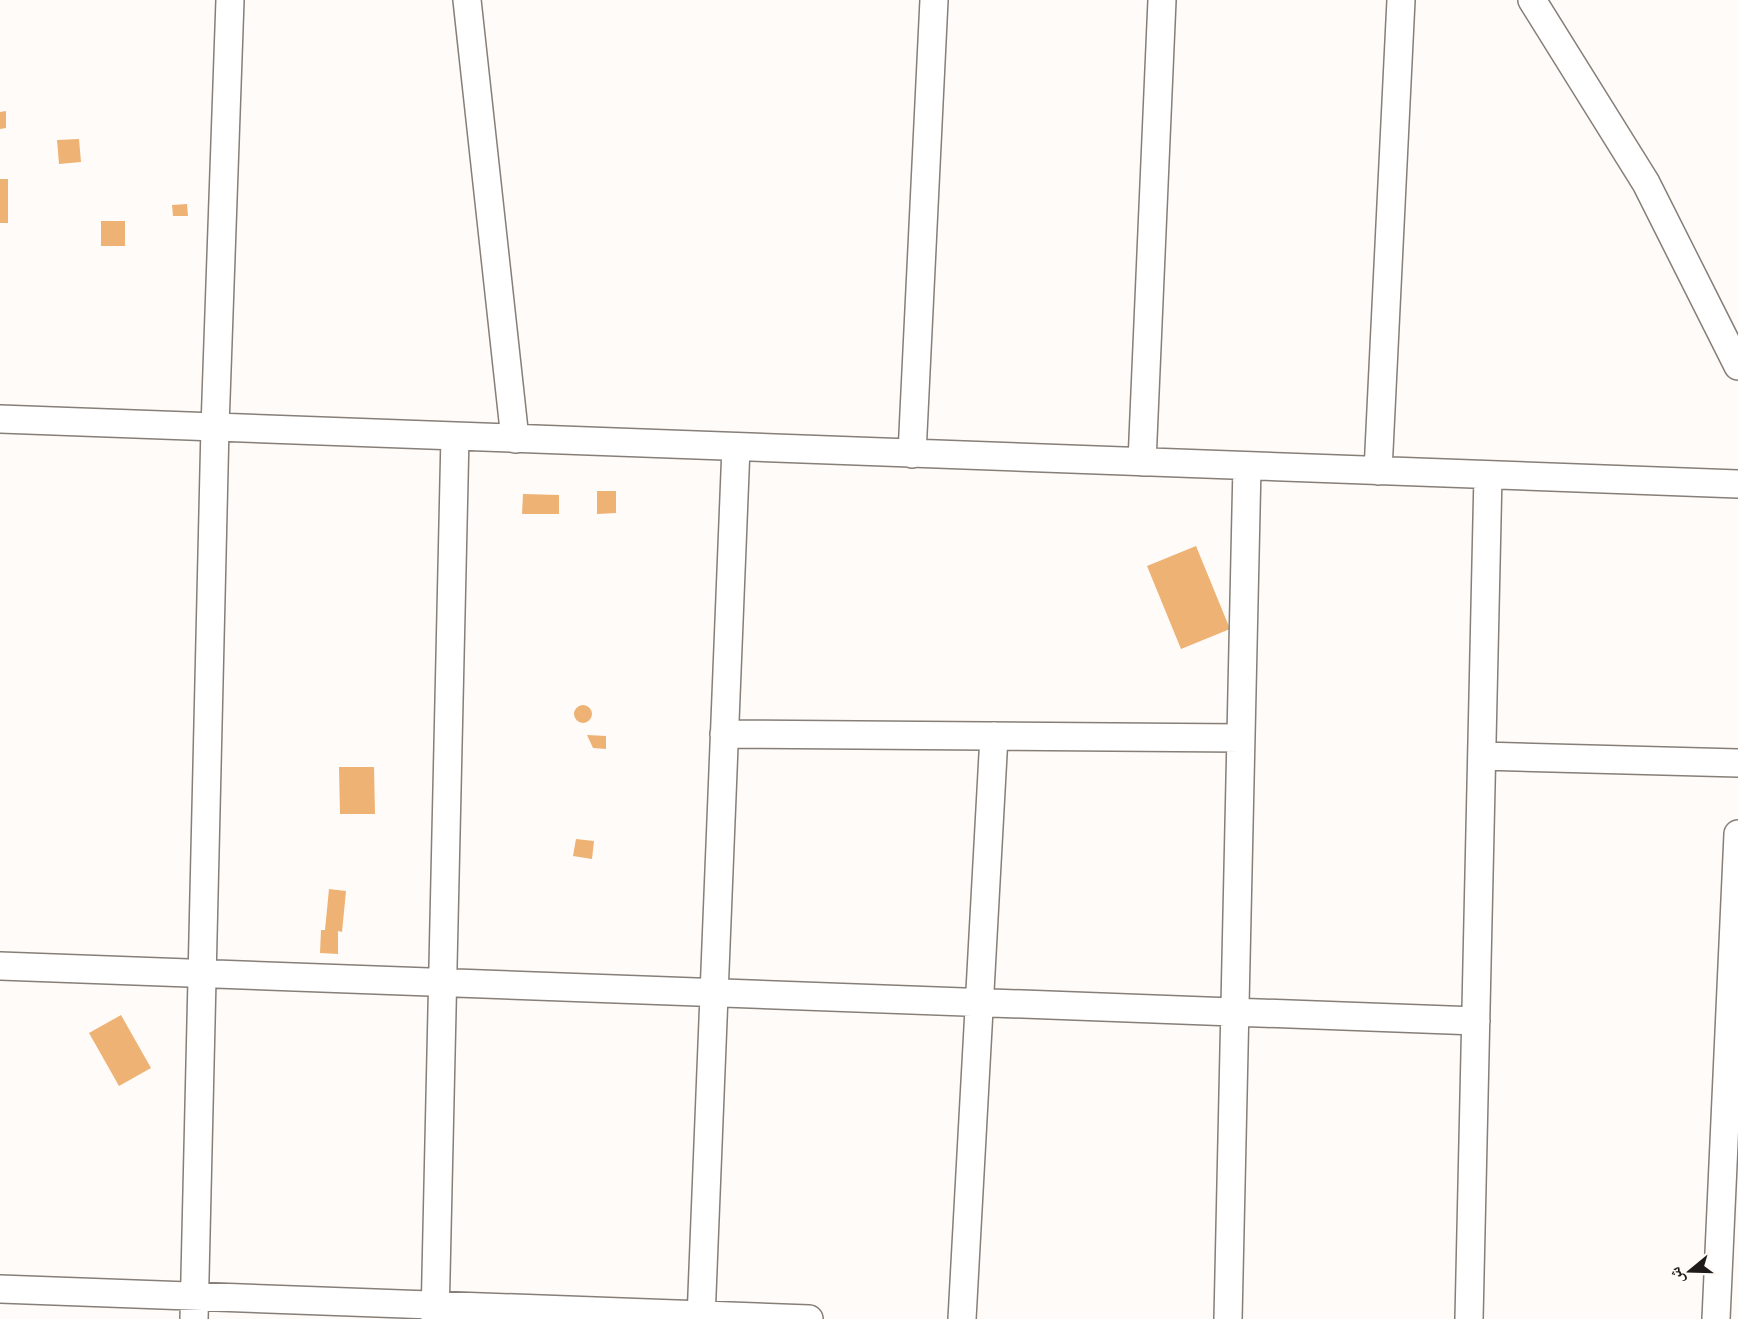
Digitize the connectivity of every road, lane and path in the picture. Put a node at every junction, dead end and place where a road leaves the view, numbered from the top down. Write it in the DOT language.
graph roads {
  1 [pos="230,0"];
  2 [pos="467,0"];
  3 [pos="934,0"];
  4 [pos="1162,0"];
  5 [pos="1401,0"];
  6 [pos="1532,0"];
  7 [pos="1738,366"];
  8 [pos="0,419"];
  9 [pos="215,427"];
  10 [pos="455,436"];
  11 [pos="515,439"];
  12 [pos="736,447"];
  13 [pos="912,454"];
  14 [pos="1142,462"];
  15 [pos="1247,466"];
  16 [pos="1378,471"];
  17 [pos="1488,475"];
  18 [pos="1738,484"];
  19 [pos="724,734"];
  20 [pos="994,736"];
  21 [pos="1241,738"];
  22 [pos="1482,756"];
  23 [pos="1738,763"];
  24 [pos="1738,834"];
  25 [pos="0,966"];
  26 [pos="202,973"];
  27 [pos="442,982"];
  28 [pos="714,992"];
  29 [pos="980,1002"];
  30 [pos="1235,1011"];
  31 [pos="1476,1021"];
  32 [pos="0,1289"];
  33 [pos="195,1307"];
  34 [pos="435,1312"];
  35 [pos="701,1317"];
  36 [pos="809,1319"];
  37 [pos="962,1319"];
  38 [pos="1228,1319"];
  39 [pos="1469,1319"];
  40 [pos="1716,1319"];
  1 -- 9 [label="street"];
  2 -- 11 [label="street"];
  3 -- 13 [label="street"];
  4 -- 14 [label="street"];
  5 -- 16 [label="street"];
  6 -- 7 [label="street"];
  8 -- 9 [label="street"];
  9 -- 10 [label="street"];
  9 -- 26 [label="street"];
  10 -- 11 [label="street"];
  10 -- 27 [label="street"];
  11 -- 12 [label="street"];
  12 -- 13 [label="street"];
  12 -- 19 [label="street"];
  13 -- 14 [label="street"];
  14 -- 15 [label="street"];
  15 -- 16 [label="street"];
  15 -- 21 [label="street"];
  16 -- 17 [label="street"];
  17 -- 18 [label="street"];
  17 -- 22 [label="street"];
  19 -- 20 [label="street"];
  19 -- 28 [label="street"];
  20 -- 21 [label="street"];
  20 -- 29 [label="street"];
  21 -- 30 [label="street"];
  22 -- 23 [label="street"];
  22 -- 31 [label="street"];
  24 -- 40 [label="street"];
  25 -- 26 [label="street"];
  26 -- 27 [label="street"];
  26 -- 33 [label="street"];
  27 -- 28 [label="street"];
  27 -- 34 [label="street"];
  28 -- 29 [label="street"];
  28 -- 35 [label="street"];
  29 -- 30 [label="street"];
  29 -- 37 [label="street"];
  30 -- 31 [label="street"];
  30 -- 38 [label="street"];
  31 -- 39 [label="street"];
  32 -- 33 [label="street"];
  33 -- 34 [label="street"];
  34 -- 35 [label="street"];
  35 -- 36 [label="street"];
}
